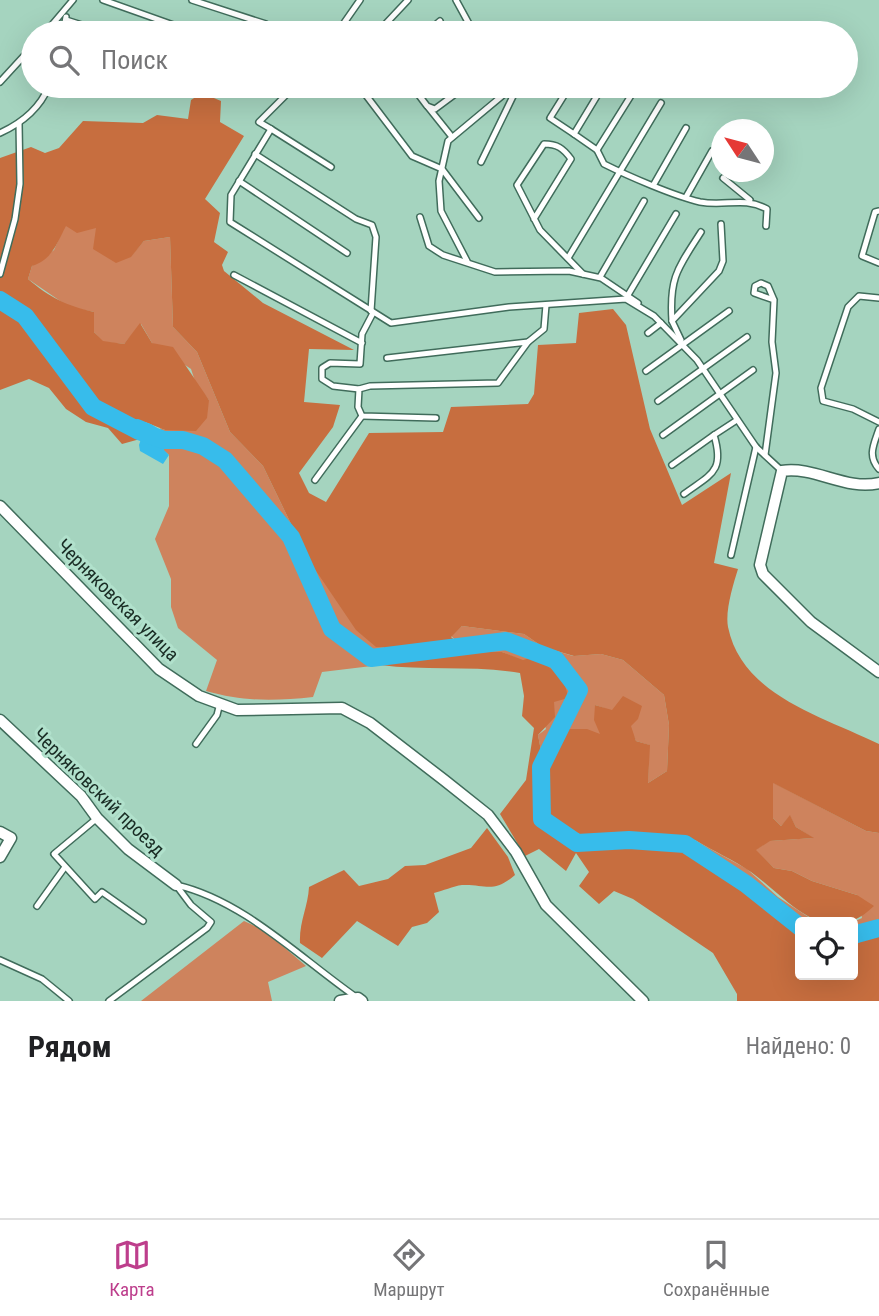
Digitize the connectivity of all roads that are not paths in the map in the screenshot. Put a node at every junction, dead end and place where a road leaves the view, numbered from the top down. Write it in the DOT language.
graph roads {
  1 [pos="73,0"];
  2 [pos="103,0"];
  3 [pos="192,0"];
  4 [pos="360,0"];
  5 [pos="408,0"];
  6 [pos="456,0"];
  7 [pos="66,11"];
  8 [pos="66,20"];
  9 [pos="57,21"];
  10 [pos="69,21"];
  11 [pos="162,21"];
  12 [pos="257,21"];
  13 [pos="345,21"];
  14 [pos="388,21"];
  15 [pos="467,21"];
  16 [pos="21,59"];
  17 [pos="0,82"];
  18 [pos="44,98"];
  19 [pos="283,98"];
  20 [pos="368,98"];
  21 [pos="421,98"];
  22 [pos="450,98"];
  23 [pos="501,98"];
  24 [pos="510,98"];
  25 [pos="563,98"];
  26 [pos="596,98"];
  27 [pos="630,98"];
  28 [pos="661,103"];
  29 [pos="427,106"];
  30 [pos="19,123"];
  31 [pos="686,128"];
  32 [pos="271,129"];
  33 [pos="0,133"];
  34 [pos="574,134"];
  35 [pos="452,137"];
  36 [pos="597,150"];
  37 [pos="711,153"];
  38 [pos="255,154"];
  39 [pos="481,162"];
  40 [pos="331,167"];
  41 [pos="442,169"];
  42 [pos="620,172"];
  43 [pos="239,181"];
  44 [pos="728,182"];
  45 [pos="654,184"];
  46 [pos="687,197"];
  47 [pos="751,200"];
  48 [pos="644,201"];
  49 [pos="879,211"];
  50 [pos="676,214"];
  51 [pos="420,216"];
  52 [pos="479,218"];
  53 [pos="534,219"];
  54 [pos="721,224"];
  55 [pos="766,226"];
  56 [pos="701,232"];
  57 [pos="347,253"];
  58 [pos="568,258"];
  59 [pos="467,261"];
  60 [pos="879,263"];
  61 [pos="0,274"];
  62 [pos="583,274"];
  63 [pos="234,275"];
  64 [pos="600,277"];
  65 [pos="628,295"];
  66 [pos="879,298"];
  67 [pos="774,300"];
  68 [pos="546,305"];
  69 [pos="729,311"];
  70 [pos="372,312"];
  71 [pos="654,316"];
  72 [pos="672,321"];
  73 [pos="661,323"];
  74 [pos="648,333"];
  75 [pos="747,337"];
  76 [pos="528,341"];
  77 [pos="362,343"];
  78 [pos="682,344"];
  79 [pos="387,358"];
  80 [pos="702,366"];
  81 [pos="753,370"];
  82 [pos="646,371"];
  83 [pos="359,389"];
  84 [pos="719,393"];
  85 [pos="658,401"];
  86 [pos="362,416"];
  87 [pos="436,418"];
  88 [pos="737,420"];
  89 [pos="879,422"];
  90 [pos="879,429"];
  91 [pos="663,435"];
  92 [pos="713,435"];
  93 [pos="756,447"];
  94 [pos="765,455"];
  95 [pos="672,465"];
  96 [pos="879,469"];
  97 [pos="782,471"];
  98 [pos="315,480"];
  99 [pos="879,483"];
  100 [pos="684,494"];
  101 [pos="0,506"];
  102 [pos="732,555"];
  103 [pos="879,672"];
  104 [pos="220,704"];
  105 [pos="0,720"];
  106 [pos="195,744"];
  107 [pos="97,818"];
  108 [pos="0,832"];
  109 [pos="0,857"];
  110 [pos="65,867"];
  111 [pos="176,885"];
  112 [pos="37,906"];
  113 [pos="143,921"];
  114 [pos="0,960"];
  115 [pos="342,1000"];
  116 [pos="360,1000"];
  117 [pos="69,1001"];
  118 [pos="109,1001"];
  119 [pos="643,1001"];
  1 -- 7 [label="lane"];
  2 -- 11 [label="lane"];
  3 -- 12 [label="lane"];
  4 -- 13 [label="lane"];
  5 -- 14 [label="lane"];
  6 -- 15 [label="lane"];
  7 -- 8 [label="lane"];
  7 -- 9 [label="lane"];
  8 -- 10 [label="lane"];
  16 -- 17 [label="lane"];
  18 -- 30 [label="lane"];
  19 -- 32 [label="lane"];
  20 -- 41 [label="lane"];
  21 -- 29 [label="lane"];
  22 -- 29 [label="lane"];
  23 -- 35 [label="lane"];
  24 -- 39 [label="lane"];
  25 -- 34 [label="lane"];
  26 -- 34 [label="lane"];
  27 -- 36 [label="lane"];
  28 -- 42 [label="lane"];
  29 -- 35 [label="lane"];
  30 -- 33 [label="lane"];
  30 -- 61 [label="lane"];
  31 -- 45 [label="lane"];
  32 -- 38 [label="lane"];
  32 -- 40 [label="lane"];
  34 -- 36 [label="lane"];
  35 -- 41 [label="lane"];
  36 -- 42 [label="lane"];
  37 -- 46 [label="lane"];
  38 -- 43 [label="lane"];
  38 -- 70 [label="lane"];
  41 -- 52 [label="lane"];
  41 -- 59 [label="lane"];
  42 -- 45 [label="lane"];
  42 -- 58 [label="lane"];
  43 -- 57 [label="lane"];
  43 -- 70 [label="lane"];
  44 -- 47 [label="lane"];
  45 -- 46 [label="lane"];
  46 -- 47 [label="lane"];
  47 -- 55 [label="lane"];
  48 -- 64 [label="lane"];
  49 -- 60 [label="lane"];
  50 -- 65 [label="lane"];
  51 -- 59 [label="lane"];
  53 -- 53 [label="lane"];
  53 -- 58 [label="lane"];
  54 -- 72 [label="lane"];
  56 -- 72 [label="lane"];
  58 -- 62 [label="lane"];
  59 -- 62 [label="lane"];
  62 -- 64 [label="lane"];
  63 -- 77 [label="lane"];
  64 -- 65 [label="lane"];
  65 -- 71 [label="lane"];
  66 -- 89 [label="lane"];
  67 -- 94 [label="lane"];
  68 -- 70 [label="lane"];
  68 -- 71 [label="lane"];
  68 -- 76 [label="lane"];
  69 -- 78 [label="lane"];
  70 -- 77 [label="lane"];
  71 -- 73 [label="lane"];
  72 -- 78 [label="lane"];
  73 -- 74 [label="lane"];
  73 -- 78 [label="lane"];
  75 -- 80 [label="lane"];
  76 -- 79 [label="lane"];
  76 -- 83 [label="lane"];
  77 -- 83 [label="lane"];
  78 -- 80 [label="lane"];
  78 -- 82 [label="lane"];
  80 -- 84 [label="lane"];
  80 -- 85 [label="lane"];
  81 -- 84 [label="lane"];
  83 -- 86 [label="lane"];
  84 -- 88 [label="lane"];
  84 -- 91 [label="lane"];
  86 -- 87 [label="lane"];
  86 -- 98 [label="lane"];
  88 -- 92 [label="lane"];
  88 -- 93 [label="lane"];
  90 -- 96 [label="lane"];
  92 -- 95 [label="lane"];
  92 -- 100 [label="lane"];
  93 -- 94 [label="lane"];
  93 -- 102 [label="lane"];
  94 -- 97 [label="lane"];
  97 -- 99 [label="street"];
  97 -- 103 [label="street"];
  101 -- 104 [label="street, Черняковская улица"];
  104 -- 106 [label="lane"];
  104 -- 119 [label="street, Черняковская улица"];
  105 -- 107 [label="street, Черняковский проезд"];
  107 -- 110 [label="lane"];
  107 -- 111 [label="street, Черняковский проезд"];
  108 -- 109 [label="street"];
  110 -- 112 [label="lane"];
  110 -- 113 [label="lane"];
  111 -- 116 [label="lane"];
  111 -- 118 [label="lane"];
  114 -- 117 [label="lane"];
  115 -- 116 [label="street"];
}
